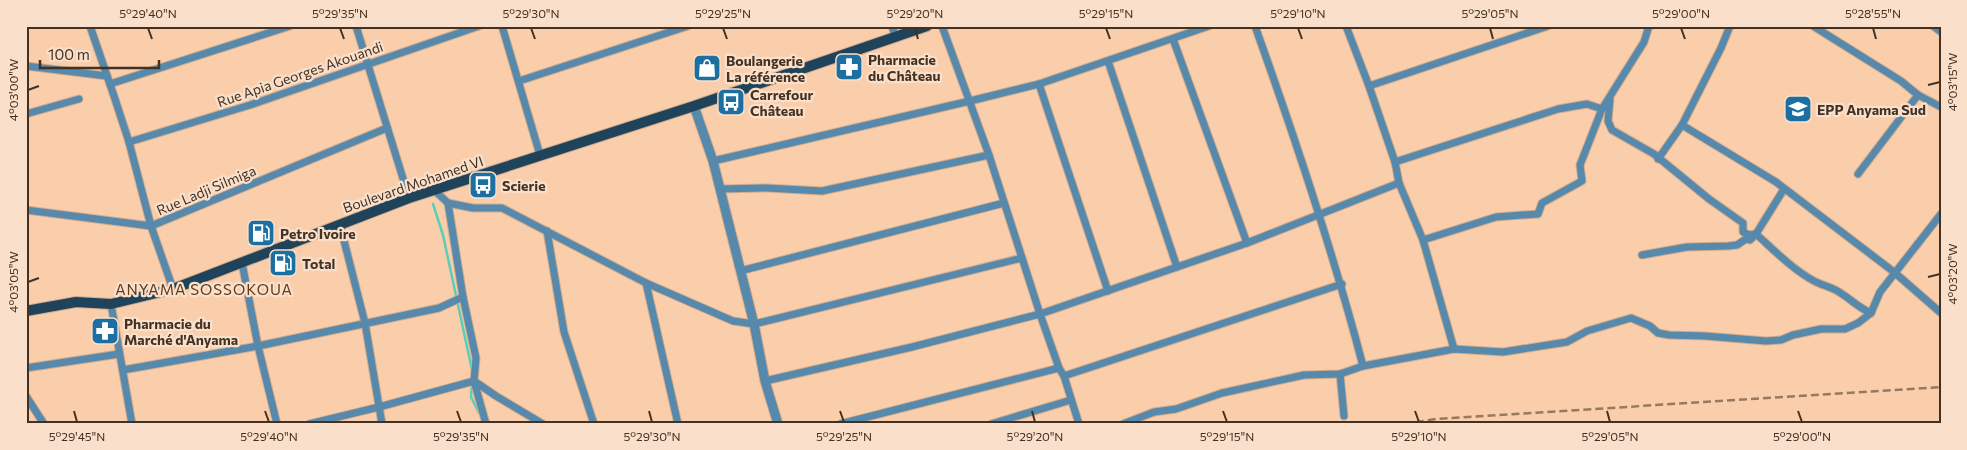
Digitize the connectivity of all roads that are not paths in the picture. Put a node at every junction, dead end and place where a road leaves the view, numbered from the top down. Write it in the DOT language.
graph roads {
  1 [pos="90,26"];
  2 [pos="290,26"];
  3 [pos="356,26"];
  4 [pos="479,26"];
  5 [pos="502,26"];
  6 [pos="688,26"];
  7 [pos="927,26"];
  8 [pos="942,26"];
  9 [pos="1209,26"];
  10 [pos="1256,26"];
  11 [pos="1346,26"];
  12 [pos="1548,26"];
  13 [pos="1649,26"];
  14 [pos="1813,26"];
  15 [pos="1934,26"];
  16 [pos="1730,28"];
  17 [pos="894,31"];
  18 [pos="1941,32"];
  19 [pos="1173,39"];
  20 [pos="1108,60"];
  21 [pos="367,64"];
  22 [pos="26,66"];
  23 [pos="107,76"];
  24 [pos="519,81"];
  25 [pos="110,84"];
  26 [pos="1039,84"];
  27 [pos="1369,86"];
  28 [pos="1918,95"];
  29 [pos="1610,97"];
  30 [pos="79,99"];
  31 [pos="970,102"];
  32 [pos="694,106"];
  33 [pos="1941,107"];
  34 [pos="1602,109"];
  35 [pos="26,114"];
  36 [pos="1682,126"];
  37 [pos="387,128"];
  38 [pos="129,142"];
  39 [pos="540,155"];
  40 [pos="989,155"];
  41 [pos="1658,159"];
  42 [pos="713,161"];
  43 [pos="1395,162"];
  44 [pos="1858,174"];
  45 [pos="1399,183"];
  46 [pos="720,189"];
  47 [pos="1784,189"];
  48 [pos="434,190"];
  49 [pos="409,198"];
  50 [pos="448,202"];
  51 [pos="1004,203"];
  52 [pos="26,210"];
  53 [pos="1941,214"];
  54 [pos="1320,215"];
  55 [pos="340,225"];
  56 [pos="151,226"];
  57 [pos="547,231"];
  58 [pos="1756,234"];
  59 [pos="1423,240"];
  60 [pos="1247,243"];
  61 [pos="1642,255"];
  62 [pos="1022,258"];
  63 [pos="242,263"];
  64 [pos="1177,267"];
  65 [pos="740,270"];
  66 [pos="1894,272"];
  67 [pos="646,283"];
  68 [pos="1342,284"];
  69 [pos="173,289"];
  70 [pos="1108,291"];
  71 [pos="463,297"];
  72 [pos="111,304"];
  73 [pos="26,311"];
  74 [pos="1871,313"];
  75 [pos="1941,313"];
  76 [pos="1040,314"];
  77 [pos="365,323"];
  78 [pos="754,324"];
  79 [pos="258,346"];
  80 [pos="1454,349"];
  81 [pos="119,354"];
  82 [pos="1363,366"];
  83 [pos="26,368"];
  84 [pos="1058,368"];
  85 [pos="123,370"];
  86 [pos="1340,374"];
  87 [pos="1064,376"];
  88 [pos="474,381"];
  89 [pos="766,381"];
  90 [pos="26,396"];
  91 [pos="1070,400"];
  92 [pos="379,407"];
  93 [pos="1344,416"];
  94 [pos="44,424"];
  95 [pos="132,424"];
  96 [pos="277,424"];
  97 [pos="309,424"];
  98 [pos="382,424"];
  99 [pos="486,424"];
  100 [pos="543,424"];
  101 [pos="594,424"];
  102 [pos="678,424"];
  103 [pos="778,424"];
  104 [pos="840,424"];
  105 [pos="991,424"];
  106 [pos="1079,424"];
  107 [pos="1123,424"];
  1 -- 23 [label="street"];
  2 -- 25 [label="street"];
  3 -- 21 [label="street"];
  4 -- 21 [label="street, Rue Apia Georges Akouandi"];
  5 -- 24 [label="street"];
  6 -- 24 [label="street"];
  7 -- 17 [label="main road, Boulevard Mohamed VI"];
  8 -- 31 [label="street"];
  9 -- 19 [label="street"];
  10 -- 54 [label="street"];
  11 -- 27 [label="street"];
  12 -- 27 [label="street"];
  13 -- 29 [label="street"];
  14 -- 28 [label="street"];
  15 -- 18 [label="street"];
  16 -- 36 [label="street"];
  17 -- 32 [label="main road, Boulevard Mohamed VI"];
  19 -- 20 [label="street"];
  19 -- 60 [label="street"];
  20 -- 26 [label="street"];
  20 -- 64 [label="street"];
  21 -- 37 [label="street"];
  21 -- 38 [label="street, Rue Apia Georges Akouandi"];
  22 -- 23 [label="street"];
  23 -- 25 [label="street"];
  24 -- 39 [label="street"];
  25 -- 38 [label="street"];
  26 -- 31 [label="street"];
  26 -- 70 [label="street"];
  27 -- 43 [label="street"];
  28 -- 33 [label="street"];
  28 -- 44 [label="street"];
  29 -- 34 [label="street"];
  29 -- 41 [label="street"];
  30 -- 35 [label="street"];
  31 -- 40 [label="street"];
  31 -- 42 [label="street"];
  32 -- 39 [label="main road, Boulevard Mohamed VI"];
  32 -- 42 [label="street"];
  34 -- 43 [label="street"];
  34 -- 59 [label="street"];
  36 -- 41 [label="street"];
  36 -- 47 [label="street"];
  37 -- 49 [label="street"];
  37 -- 56 [label="street, Rue Ladji Silmiga"];
  38 -- 56 [label="street"];
  39 -- 48 [label="main road, Boulevard Mohamed VI"];
  40 -- 46 [label="street"];
  40 -- 51 [label="street"];
  41 -- 58 [label="street"];
  42 -- 46 [label="street"];
  43 -- 45 [label="street"];
  45 -- 54 [label="street"];
  45 -- 59 [label="street"];
  46 -- 65 [label="street"];
  47 -- 58 [label="street"];
  47 -- 66 [label="street"];
  48 -- 49 [label="main road, Boulevard Mohamed VI"];
  48 -- 50 [label="street"];
  49 -- 55 [label="main road, Boulevard Mohamed VI"];
  50 -- 57 [label="street"];
  50 -- 71 [label="street"];
  51 -- 62 [label="street"];
  51 -- 65 [label="street"];
  52 -- 56 [label="street, Rue Ladji Silmiga"];
  53 -- 66 [label="street"];
  54 -- 60 [label="street"];
  54 -- 68 [label="street"];
  55 -- 63 [label="main road, Boulevard Mohamed VI"];
  55 -- 77 [label="street"];
  56 -- 69 [label="street"];
  57 -- 67 [label="street"];
  57 -- 101 [label="street"];
  58 -- 61 [label="street"];
  58 -- 74 [label="street"];
  59 -- 80 [label="street"];
  60 -- 64 [label="street"];
  62 -- 76 [label="street"];
  62 -- 78 [label="street"];
  63 -- 69 [label="main road, Boulevard Mohamed VI"];
  63 -- 79 [label="street"];
  64 -- 70 [label="street"];
  65 -- 78 [label="street"];
  66 -- 74 [label="street"];
  66 -- 75 [label="street"];
  67 -- 78 [label="street"];
  67 -- 102 [label="street"];
  68 -- 82 [label="street"];
  68 -- 87 [label="street"];
  69 -- 72 [label="main road, Boulevard Mohamed VI"];
  70 -- 76 [label="street"];
  71 -- 77 [label="street"];
  71 -- 88 [label="street"];
  72 -- 73 [label="main road, Boulevard Mohamed VI"];
  72 -- 81 [label="street"];
  74 -- 80 [label="street"];
  76 -- 84 [label="street"];
  76 -- 89 [label="street"];
  77 -- 79 [label="street"];
  77 -- 92 [label="street"];
  78 -- 89 [label="street"];
  79 -- 85 [label="street"];
  79 -- 96 [label="street"];
  80 -- 82 [label="street"];
  81 -- 83 [label="street"];
  81 -- 85 [label="street"];
  82 -- 86 [label="street"];
  84 -- 87 [label="street"];
  84 -- 104 [label="street"];
  85 -- 95 [label="street"];
  86 -- 93 [label="street"];
  86 -- 107 [label="street"];
  87 -- 91 [label="street"];
  88 -- 92 [label="street"];
  88 -- 99 [label="street"];
  88 -- 100 [label="street"];
  89 -- 103 [label="street"];
  90 -- 94 [label="street"];
  91 -- 105 [label="street"];
  91 -- 106 [label="street"];
  92 -- 97 [label="street"];
  92 -- 98 [label="street"];
}
